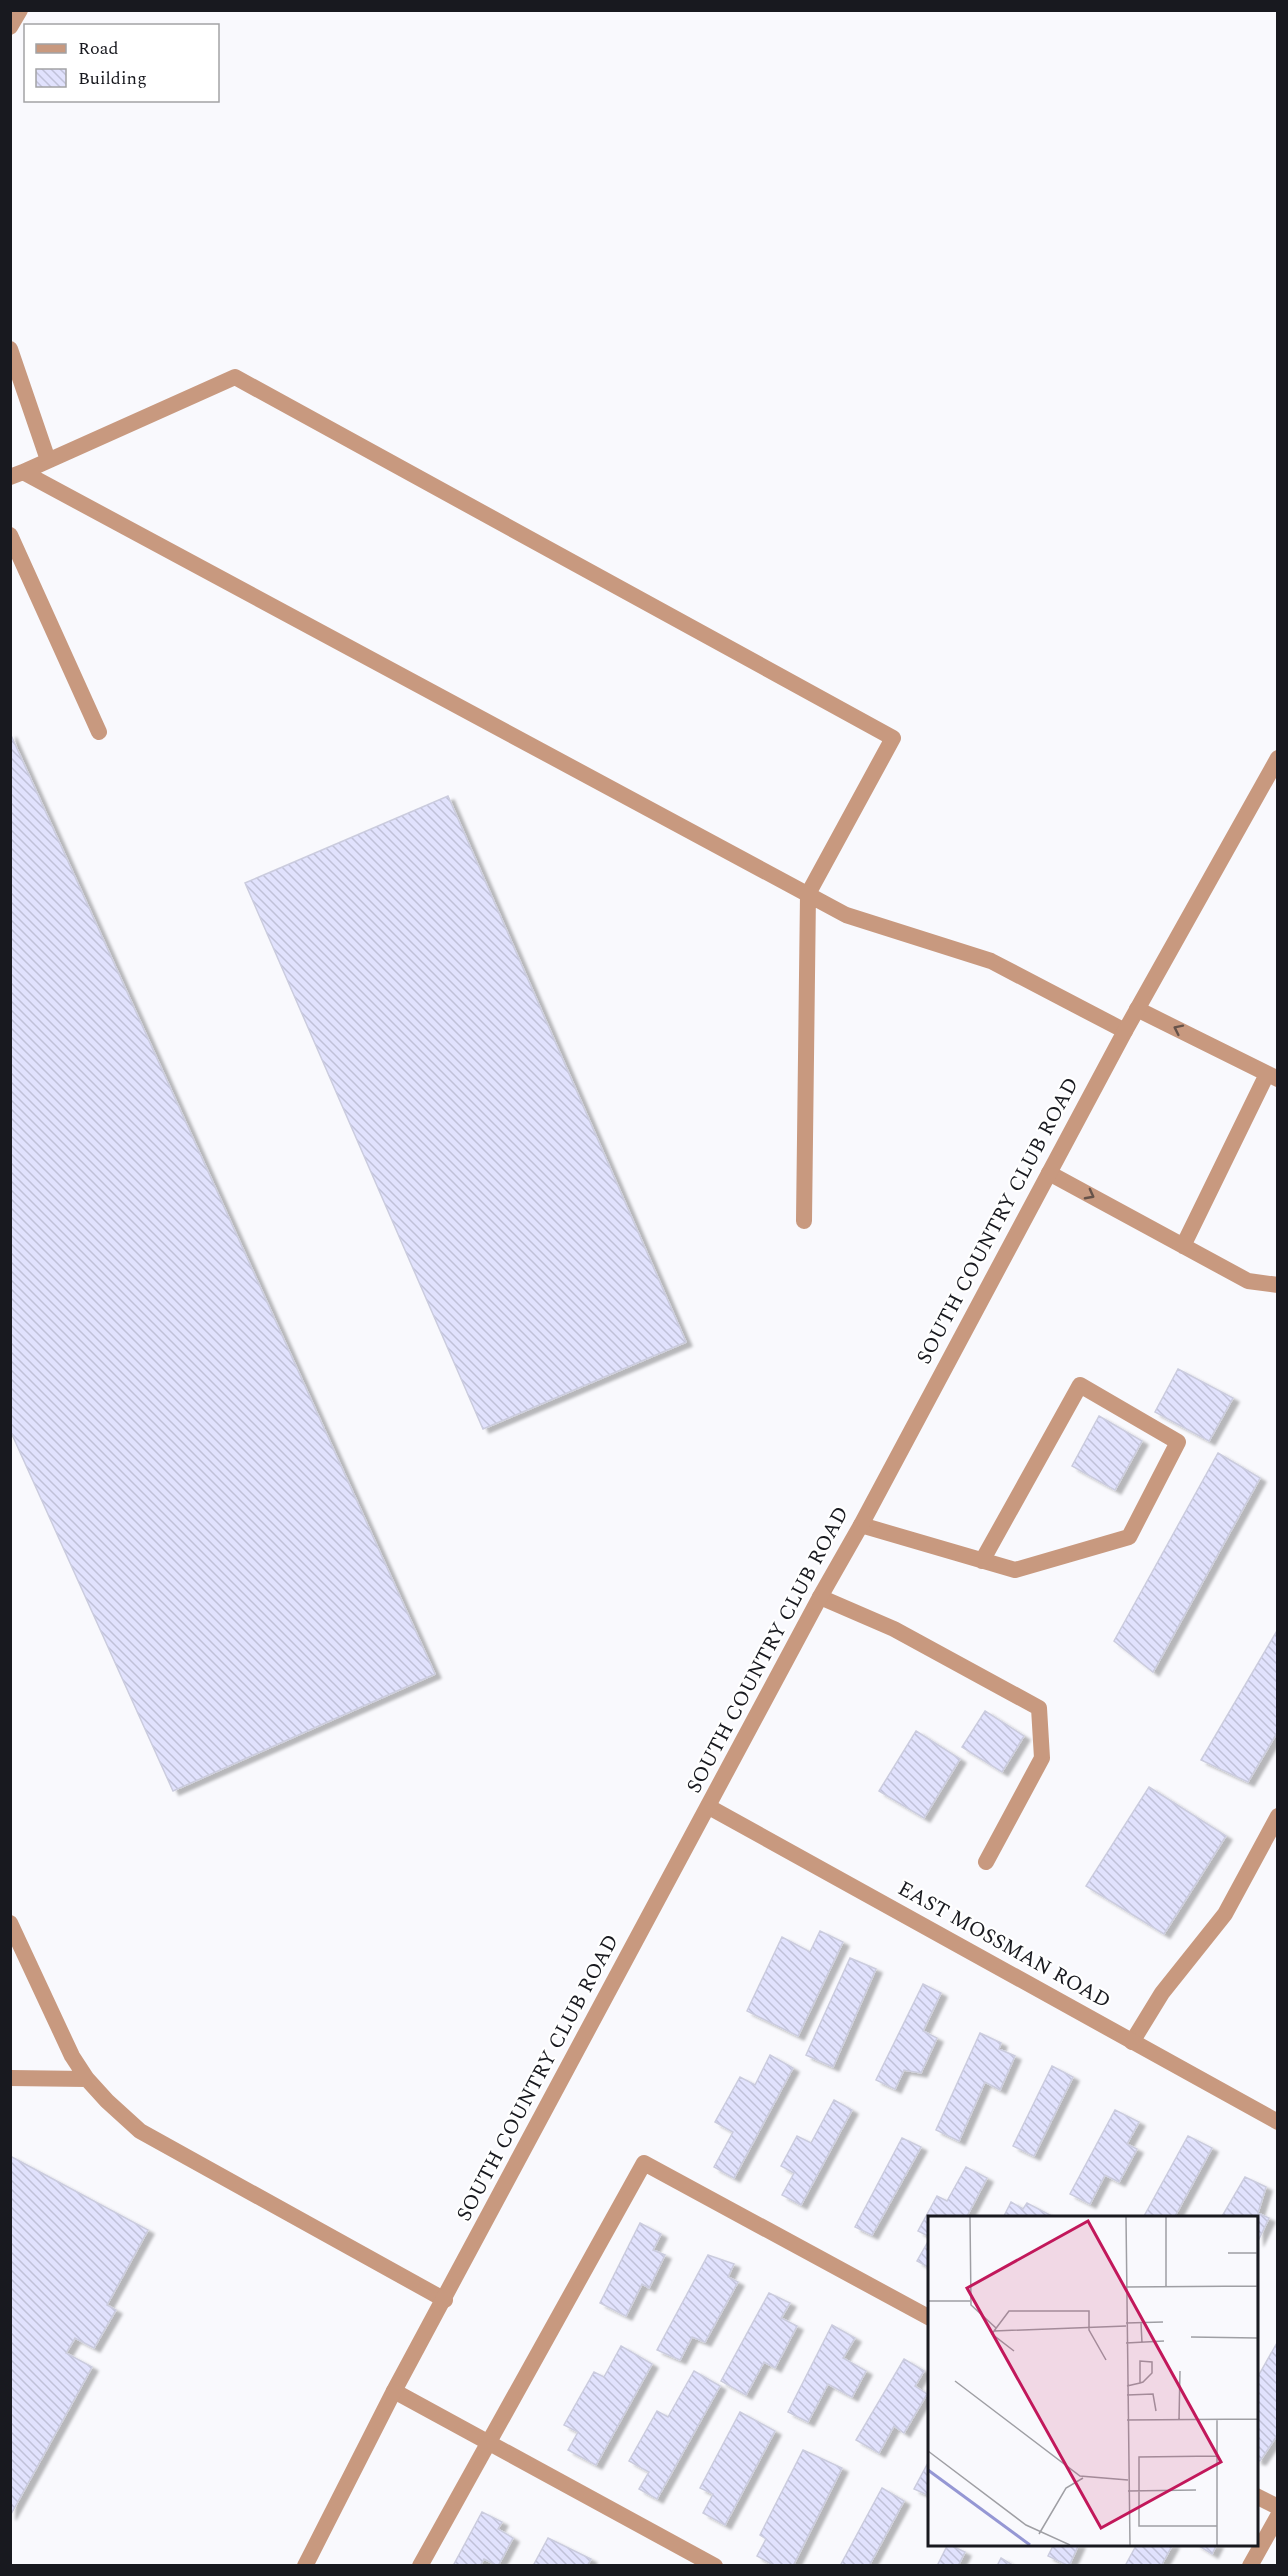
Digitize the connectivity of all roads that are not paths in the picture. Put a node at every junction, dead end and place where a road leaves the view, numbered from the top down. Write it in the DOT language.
graph roads {
  1 [pos="20,10"];
  2 [pos="10,27"];
  3 [pos="10,349"];
  4 [pos="48,460"];
  5 [pos="17,474"];
  6 [pos="10,535"];
  7 [pos="99,732"];
  8 [pos="1278,759"];
  9 [pos="808,894"];
  10 [pos="1137,1009"];
  11 [pos="1125,1031"];
  12 [pos="1272,1077"];
  13 [pos="1049,1173"];
  14 [pos="804,1221"];
  15 [pos="1183,1246"];
  16 [pos="1278,1285"];
  17 [pos="861,1525"];
  18 [pos="982,1561"];
  19 [pos="820,1597"];
  20 [pos="709,1807"];
  21 [pos="1278,1816"];
  22 [pos="986,1862"];
  23 [pos="10,1923"];
  24 [pos="1132,2042"];
  25 [pos="10,2078"];
  26 [pos="87,2079"];
  27 [pos="1278,2122"];
  28 [pos="445,2300"];
  29 [pos="928,2317"];
  30 [pos="394,2391"];
  31 [pos="489,2441"];
  32 [pos="1258,2497"];
  33 [pos="1278,2507"];
  34 [pos="1278,2516"];
  35 [pos="305,2565"];
  36 [pos="420,2565"];
  37 [pos="715,2565"];
  38 [pos="1250,2565"];
  1 -- 2 [label="street"];
  3 -- 4 [label="street"];
  4 -- 5 [label="street"];
  4 -- 9 [label="street"];
  5 -- 9 [label="street"];
  6 -- 7 [label="street"];
  8 -- 10 [label="street, SOUTH COUNTRY CLUB ROAD"];
  9 -- 11 [label="street"];
  9 -- 14 [label="street"];
  10 -- 11 [label="street, SOUTH COUNTRY CLUB ROAD"];
  12 -- 10 [label="street, one-way"];
  11 -- 13 [label="street, SOUTH COUNTRY CLUB ROAD"];
  12 -- 15 [label="street"];
  13 -- 15 [label="street, one-way"];
  13 -- 17 [label="street, SOUTH COUNTRY CLUB ROAD"];
  15 -- 16 [label="street"];
  17 -- 18 [label="street"];
  17 -- 19 [label="street, SOUTH COUNTRY CLUB ROAD"];
  18 -- 18 [label="street"];
  19 -- 20 [label="street, SOUTH COUNTRY CLUB ROAD"];
  19 -- 22 [label="street"];
  20 -- 24 [label="street, EAST MOSSMAN ROAD"];
  20 -- 28 [label="street, SOUTH COUNTRY CLUB ROAD"];
  21 -- 24 [label="street"];
  23 -- 26 [label="street"];
  24 -- 27 [label="street, EAST MOSSMAN ROAD"];
  25 -- 26 [label="street"];
  26 -- 28 [label="street"];
  28 -- 30 [label="street, SOUTH COUNTRY CLUB ROAD"];
  29 -- 31 [label="street"];
  30 -- 31 [label="street"];
  30 -- 35 [label="street, SOUTH COUNTRY CLUB ROAD"];
  31 -- 36 [label="street"];
  31 -- 37 [label="street"];
  32 -- 33 [label="street"];
  34 -- 38 [label="street"];
}
